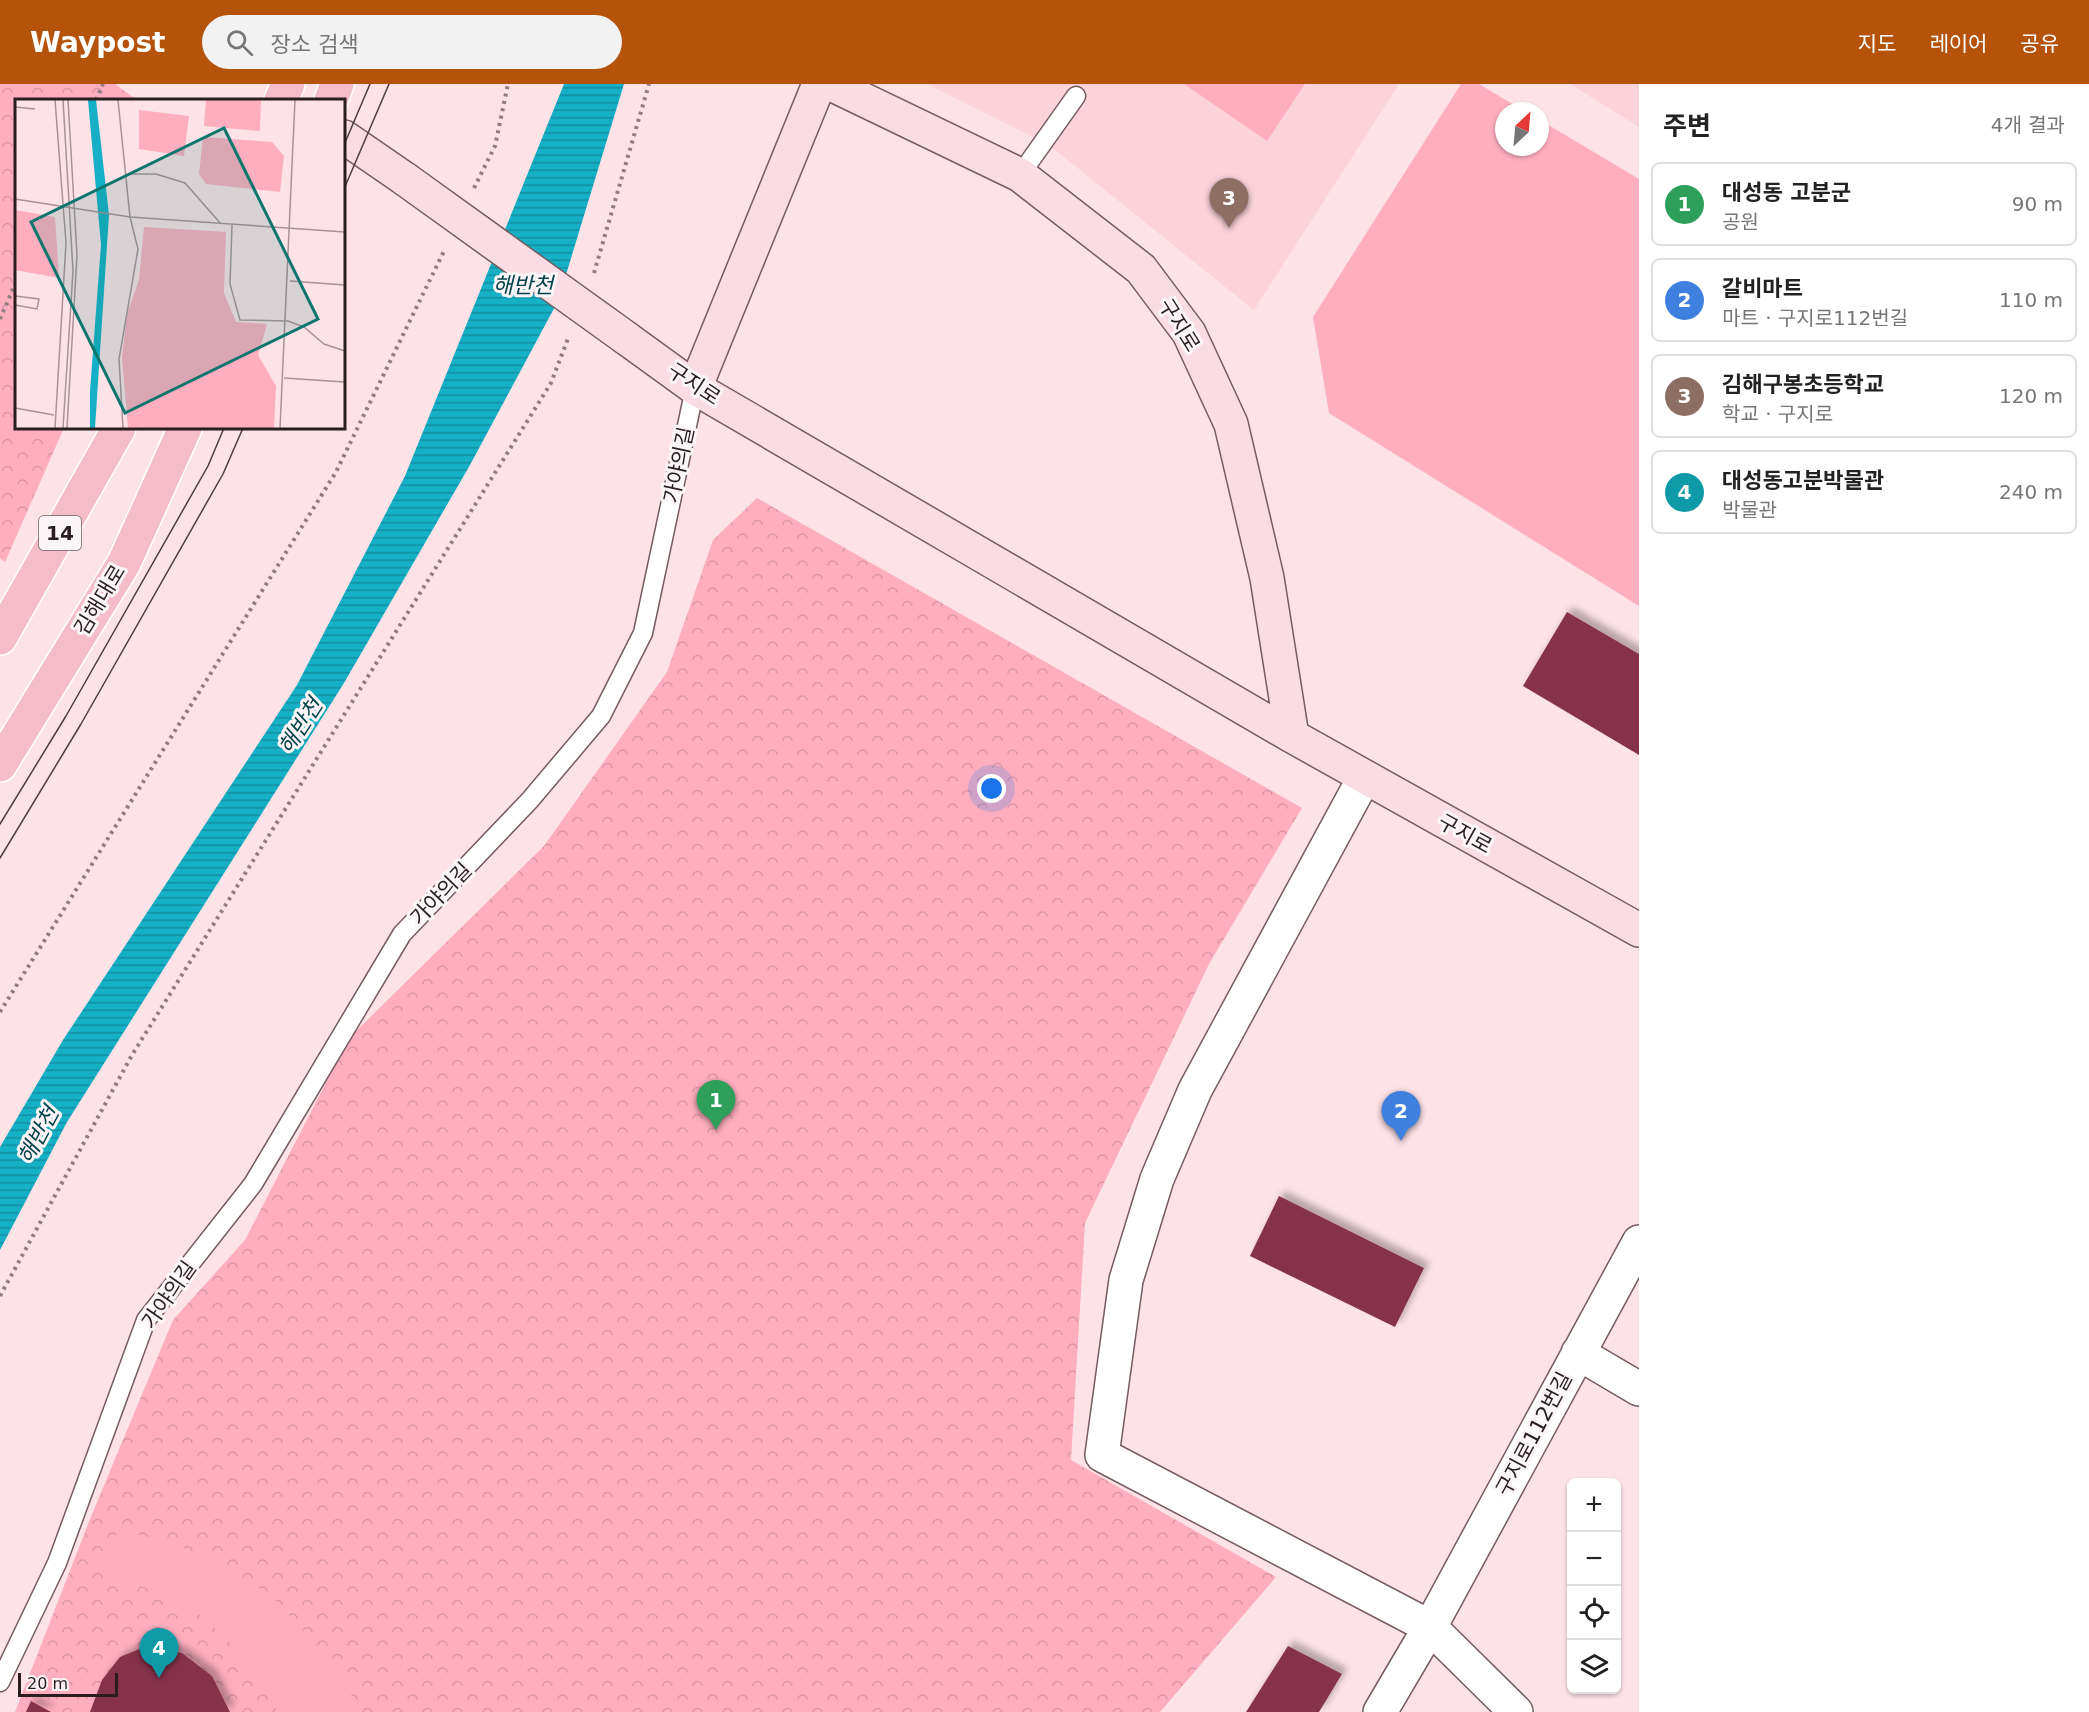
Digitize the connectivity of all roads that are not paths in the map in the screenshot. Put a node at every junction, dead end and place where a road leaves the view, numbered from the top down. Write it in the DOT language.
graph roads {
  1 [pos="337,84"];
  2 [pos="819,84"];
  3 [pos="831,84"];
  4 [pos="1076,96"];
  5 [pos="331,99"];
  6 [pos="345,137"];
  7 [pos="1020,175"];
  8 [pos="695,388"];
  9 [pos="118,429"];
  10 [pos="185,429"];
  11 [pos="0,638"];
  12 [pos="1292,736"];
  13 [pos="0,765"];
  14 [pos="1364,777"];
  15 [pos="1639,930"];
  16 [pos="1639,1242"];
  17 [pos="1578,1353"];
  18 [pos="1639,1389"];
  19 [pos="1430,1627"];
  20 [pos="0,1682"];
  21 [pos="1380,1712"];
  22 [pos="1516,1712"];
  1 -- 5 [label="main road"];
  2 -- 8 [label="main road, 가야의길"];
  3 -- 7 [label="main road, 구지로"];
  4 -- 7 [label="lane"];
  6 -- 8 [label="main road, 구지로, bridge"];
  7 -- 12 [label="main road, 구지로"];
  8 -- 12 [label="main road, 구지로"];
  8 -- 20 [label="lane, 가야의길"];
  9 -- 11 [label="main road, 14"];
  10 -- 13 [label="main road, 김해대로"];
  12 -- 14 [label="main road, 구지로"];
  14 -- 15 [label="main road, 구지로"];
  14 -- 19 [label="street"];
  16 -- 17 [label="street, 구지로112번길"];
  17 -- 18 [label="street"];
  17 -- 19 [label="street, 구지로112번길"];
  19 -- 21 [label="street, 구지로112번길"];
  19 -- 22 [label="street"];
}
